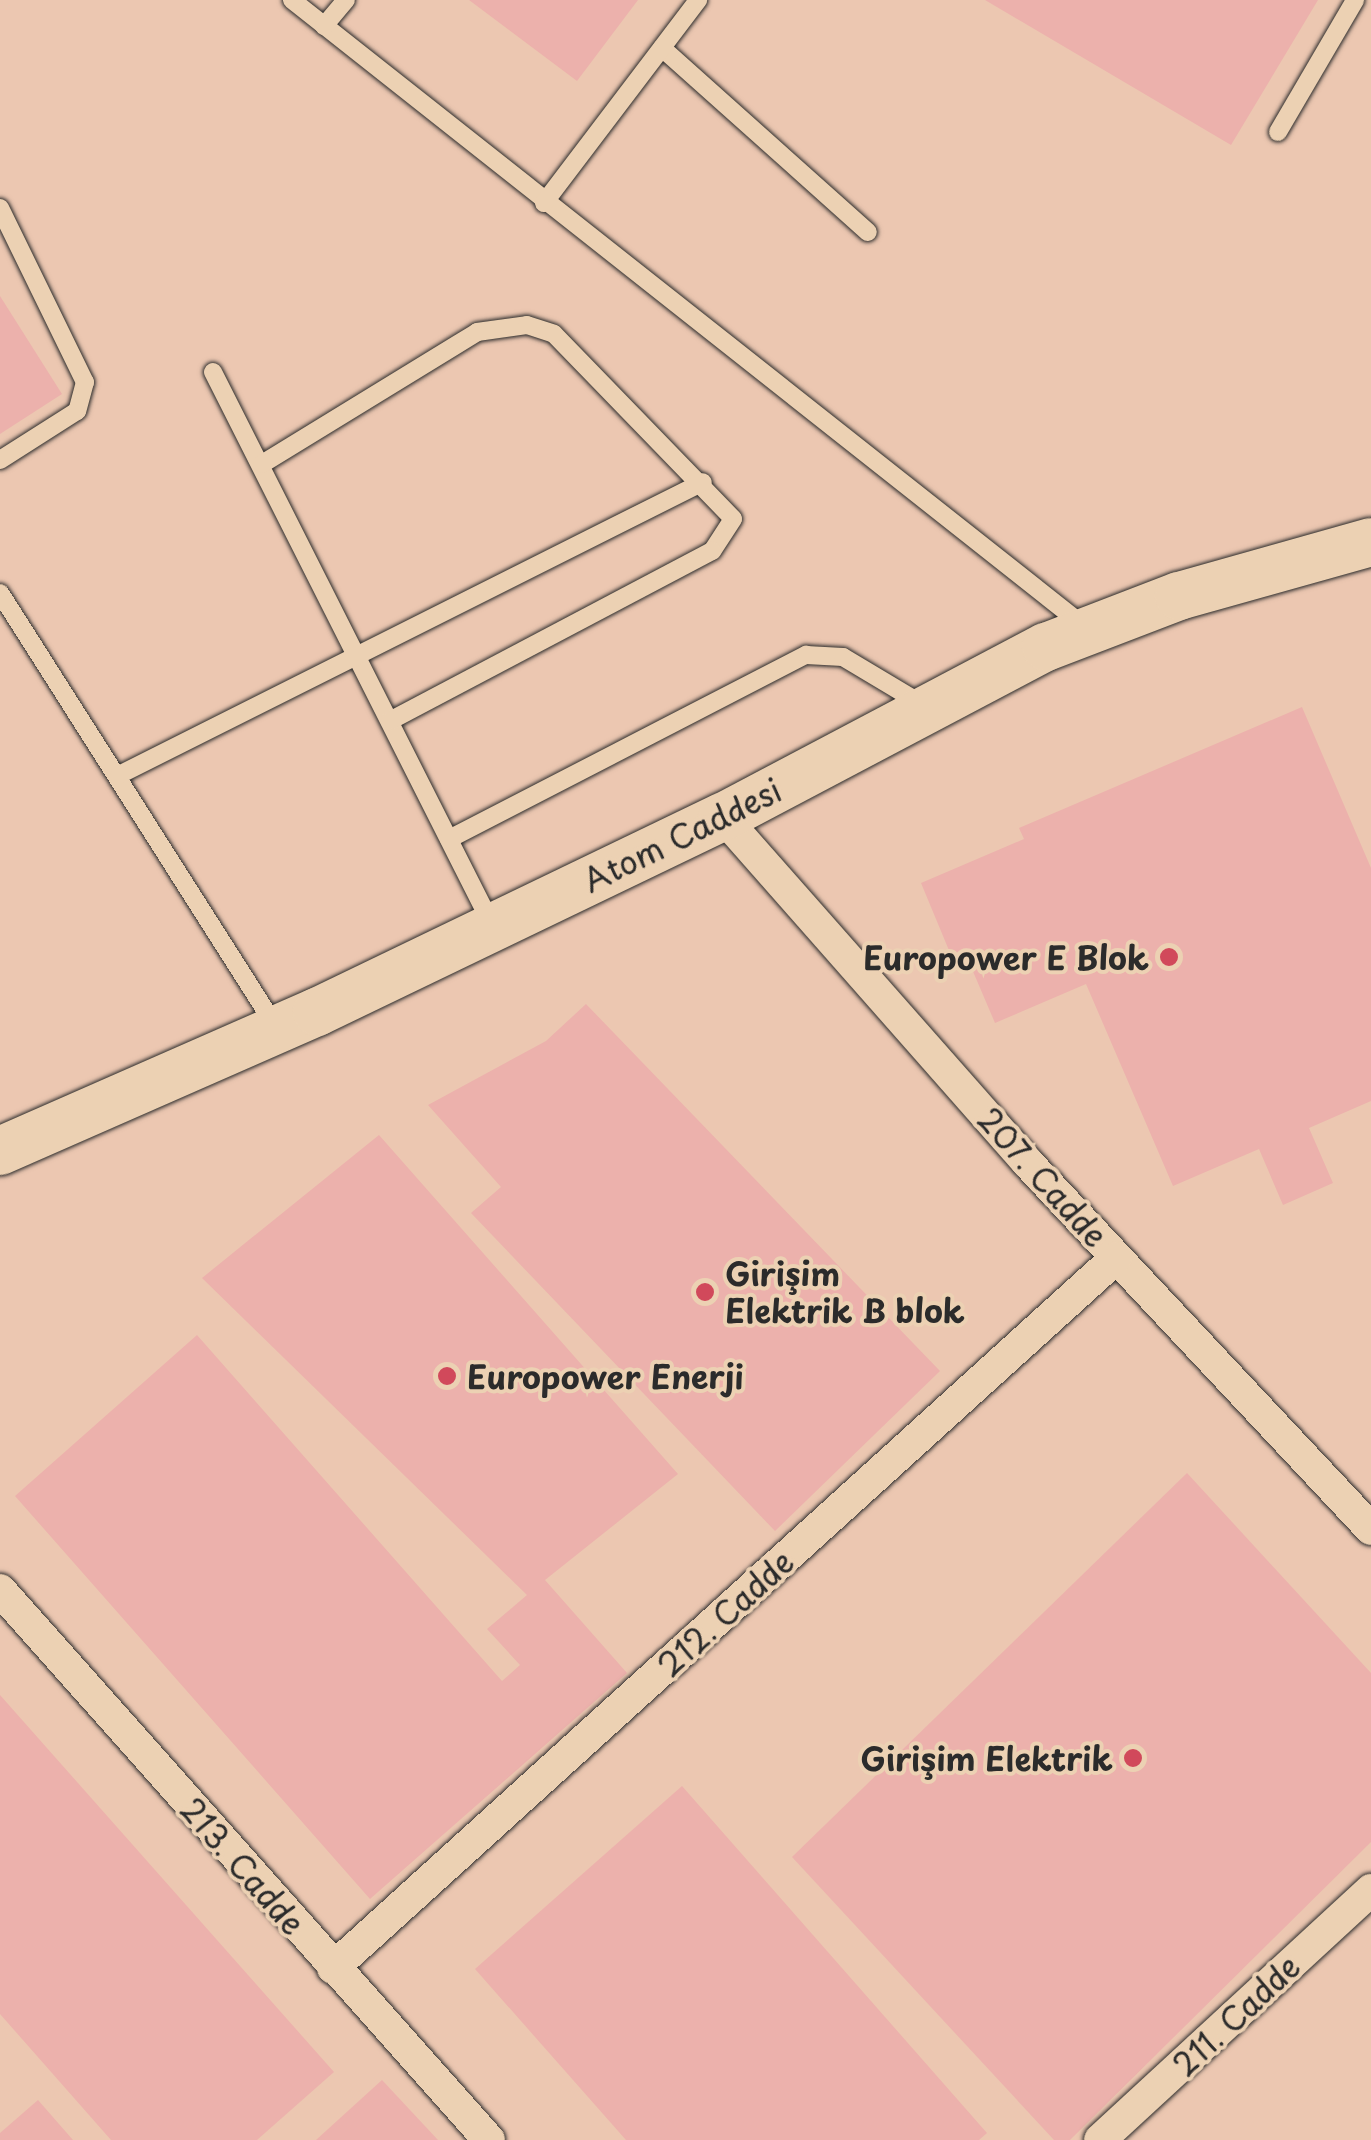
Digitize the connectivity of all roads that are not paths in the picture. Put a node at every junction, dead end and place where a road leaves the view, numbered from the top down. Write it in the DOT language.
graph roads {
  1 [pos="292,0"];
  2 [pos="346,0"];
  3 [pos="698,0"];
  4 [pos="1355,0"];
  5 [pos="324,26"];
  6 [pos="662,48"];
  7 [pos="1278,132"];
  8 [pos="544,203"];
  9 [pos="0,208"];
  10 [pos="868,232"];
  11 [pos="213,372"];
  12 [pos="0,460"];
  13 [pos="262,464"];
  14 [pos="703,482"];
  15 [pos="1371,542"];
  16 [pos="0,593"];
  17 [pos="1089,630"];
  18 [pos="360,660"];
  19 [pos="929,708"];
  20 [pos="390,721"];
  21 [pos="119,775"];
  22 [pos="723,817"];
  23 [pos="449,838"];
  24 [pos="494,928"];
  25 [pos="278,1030"];
  26 [pos="0,1151"];
  27 [pos="1116,1258"];
  28 [pos="1371,1529"];
  29 [pos="0,1590"];
  30 [pos="1371,1890"];
  31 [pos="333,1968"];
  32 [pos="489,2140"];
  33 [pos="1100,2140"];
  1 -- 5 [label="lane"];
  2 -- 5 [label="lane"];
  3 -- 6 [label="lane"];
  4 -- 7 [label="lane"];
  5 -- 8 [label="lane"];
  6 -- 8 [label="lane"];
  6 -- 10 [label="lane"];
  8 -- 17 [label="lane"];
  9 -- 12 [label="lane"];
  11 -- 13 [label="lane"];
  13 -- 14 [label="lane"];
  13 -- 18 [label="lane"];
  14 -- 18 [label="lane"];
  14 -- 20 [label="lane"];
  15 -- 17 [label="street, Atom Caddesi"];
  16 -- 21 [label="lane"];
  17 -- 19 [label="street, Atom Caddesi"];
  18 -- 20 [label="lane"];
  18 -- 21 [label="lane"];
  19 -- 22 [label="street, Atom Caddesi"];
  19 -- 23 [label="lane"];
  20 -- 23 [label="lane"];
  21 -- 25 [label="lane"];
  22 -- 24 [label="street, Atom Caddesi"];
  22 -- 27 [label="street, 207. Cadde"];
  23 -- 24 [label="lane"];
  24 -- 25 [label="street, Atom Caddesi"];
  25 -- 26 [label="street, Atom Caddesi"];
  27 -- 28 [label="street, 207. Cadde"];
  27 -- 31 [label="street, 212. Cadde"];
  29 -- 31 [label="street, 213. Cadde"];
  30 -- 33 [label="street, 211. Cadde"];
  31 -- 32 [label="street, 213. Cadde"];
}
